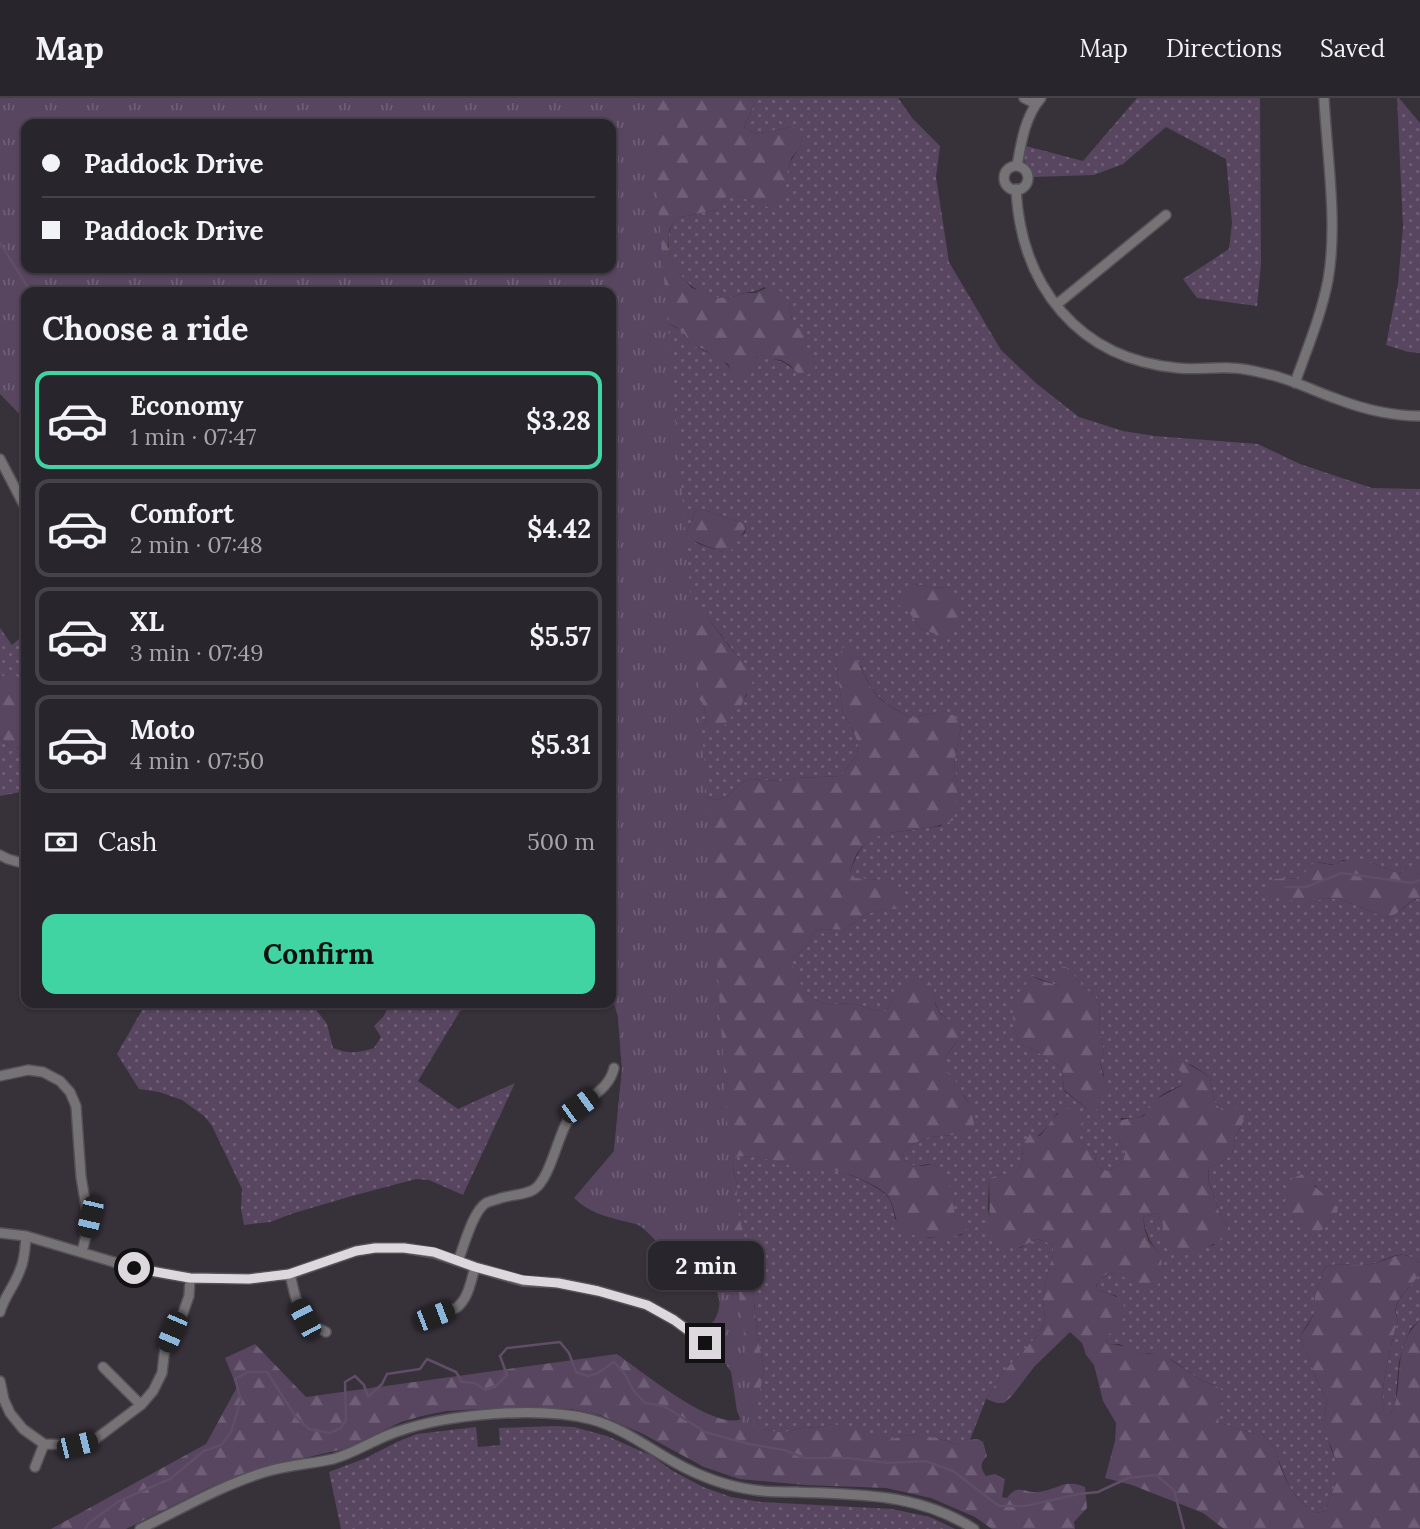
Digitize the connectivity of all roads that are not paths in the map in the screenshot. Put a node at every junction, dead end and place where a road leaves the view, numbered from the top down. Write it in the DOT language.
graph roads {
  1 [pos="1024,98"];
  2 [pos="1324,98"];
  3 [pos="1038,101"];
  4 [pos="1017,166"];
  5 [pos="1016,189"];
  6 [pos="1166,215"];
  7 [pos="1056,305"];
  8 [pos="1295,383"];
  9 [pos="1420,416"];
  10 [pos="0,458"];
  11 [pos="21,499"];
  12 [pos="0,855"];
  13 [pos="21,862"];
  14 [pos="614,1068"];
  15 [pos="0,1076"];
  16 [pos="0,1233"];
  17 [pos="26,1236"];
  18 [pos="82,1252"];
  19 [pos="458,1261"];
  20 [pos="475,1267"];
  21 [pos="289,1274"];
  22 [pos="190,1278"];
  23 [pos="0,1312"];
  24 [pos="434,1316"];
  25 [pos="326,1332"];
  26 [pos="705,1343"];
  27 [pos="103,1367"];
  28 [pos="0,1381"];
  29 [pos="141,1405"];
  30 [pos="44,1444"];
  31 [pos="35,1467"];
  32 [pos="140,1529"];
  33 [pos="974,1529"];
  1 -- 3 [label="street"];
  2 -- 8 [label="street"];
  3 -- 4 [label="street"];
  4 -- 5 [label="street"];
  4 -- 5 [label="street"];
  5 -- 7 [label="street"];
  6 -- 7 [label="street"];
  7 -- 8 [label="street"];
  8 -- 9 [label="street"];
  10 -- 11 [label="street"];
  12 -- 13 [label="street"];
  14 -- 19 [label="street"];
  15 -- 18 [label="street"];
  16 -- 17 [label="street"];
  17 -- 18 [label="street"];
  17 -- 23 [label="street"];
  18 -- 22 [label="street"];
  19 -- 20 [label="street"];
  19 -- 21 [label="street"];
  20 -- 24 [label="street"];
  20 -- 26 [label="street"];
  21 -- 22 [label="street"];
  21 -- 25 [label="street"];
  22 -- 29 [label="street"];
  27 -- 29 [label="street"];
  28 -- 30 [label="street"];
  29 -- 30 [label="street"];
  30 -- 31 [label="street"];
  32 -- 33 [label="street"];
}
